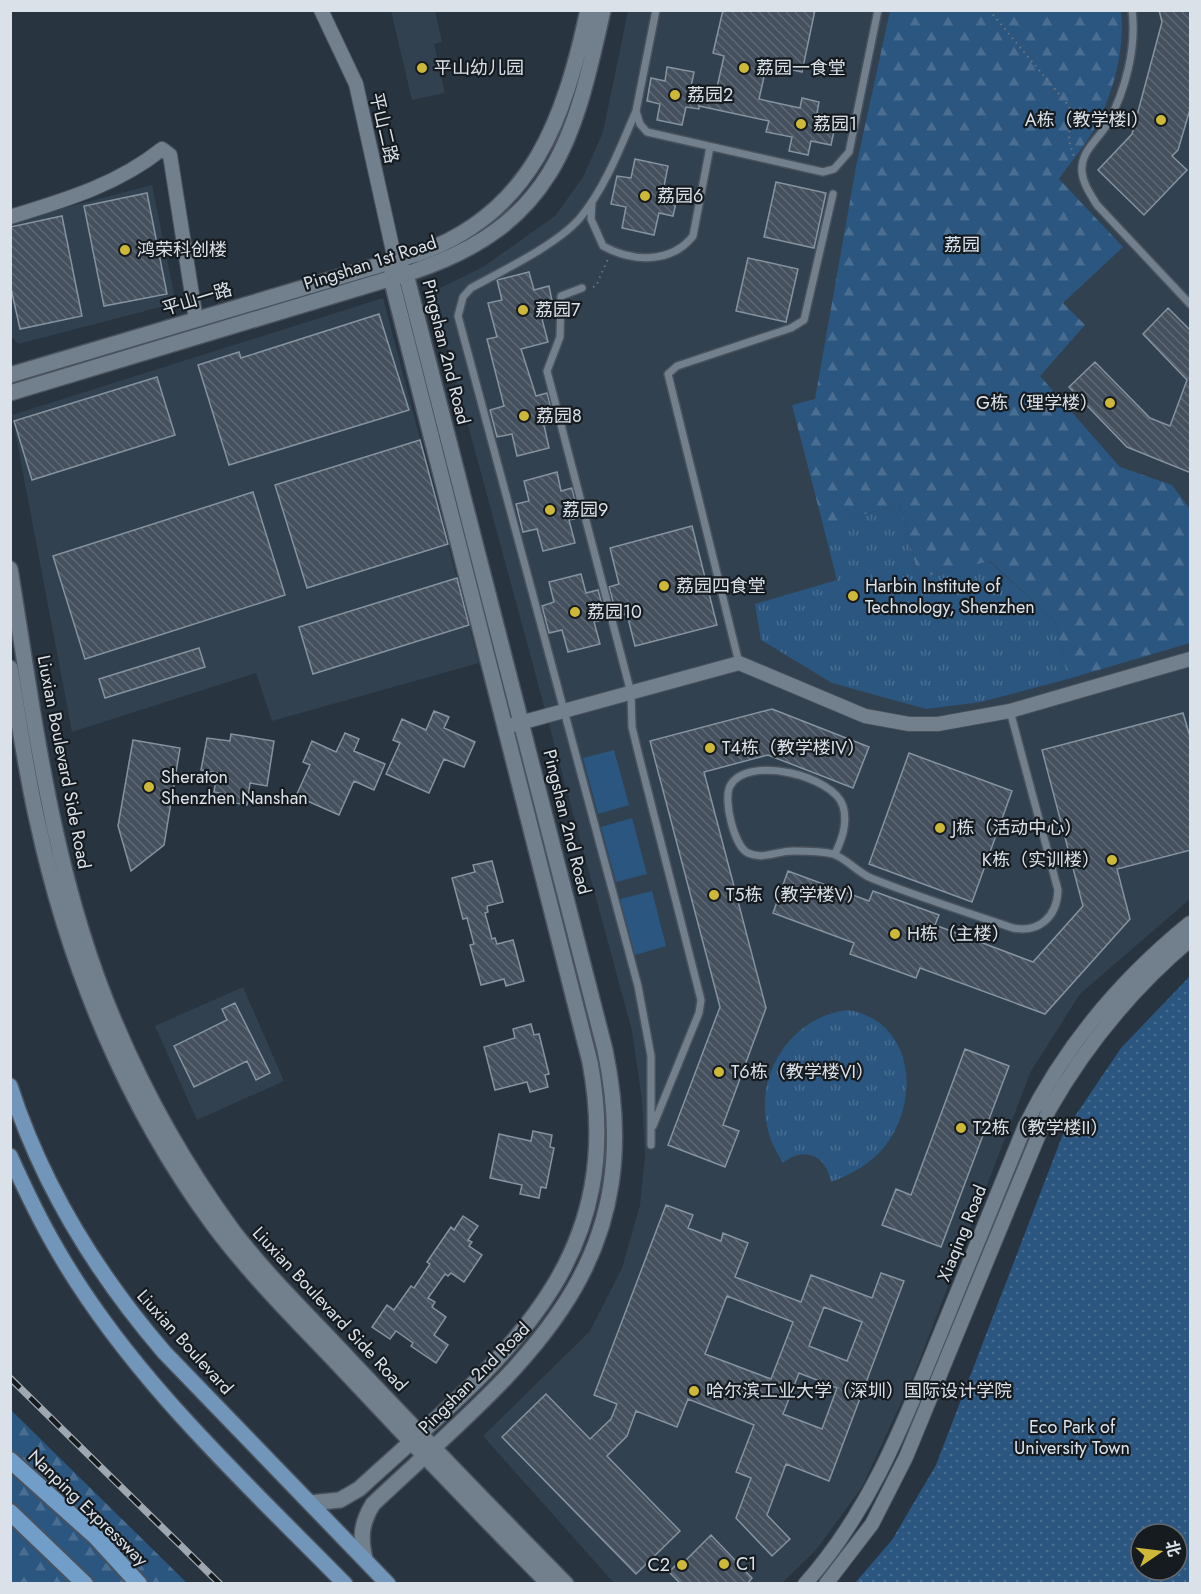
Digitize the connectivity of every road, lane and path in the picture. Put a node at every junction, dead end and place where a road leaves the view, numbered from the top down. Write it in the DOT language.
graph roads {
  1 [pos="321,10"];
  2 [pos="588,10"];
  3 [pos="603,10"];
  4 [pos="656,10"];
  5 [pos="878,10"];
  6 [pos="989,10"];
  7 [pos="1132,10"];
  8 [pos="636,111"];
  9 [pos="710,147"];
  10 [pos="1082,171"];
  11 [pos="833,194"];
  12 [pos="592,200"];
  13 [pos="10,217"];
  14 [pos="611,251"];
  15 [pos="395,260"];
  16 [pos="398,276"];
  17 [pos="582,288"];
  18 [pos="1191,304"];
  19 [pos="196,320"];
  20 [pos="10,375"];
  21 [pos="10,393"];
  22 [pos="10,569"];
  23 [pos="1191,659"];
  24 [pos="739,663"];
  25 [pos="10,668"];
  26 [pos="632,693"];
  27 [pos="564,711"];
  28 [pos="1010,711"];
  29 [pos="521,723"];
  30 [pos="505,727"];
  31 [pos="835,854"];
  32 [pos="1191,923"];
  33 [pos="1191,940"];
  34 [pos="10,1086"];
  35 [pos="651,1131"];
  36 [pos="651,1144"];
  37 [pos="10,1156"];
  38 [pos="415,1438"];
  39 [pos="428,1452"];
  40 [pos="10,1460"];
  41 [pos="310,1503"];
  42 [pos="10,1512"];
  43 [pos="364,1559"];
  44 [pos="85,1584"];
  45 [pos="139,1584"];
  46 [pos="345,1584"];
  47 [pos="388,1584"];
  48 [pos="549,1584"];
  49 [pos="566,1584"];
  50 [pos="805,1584"];
  51 [pos="826,1584"];
  1 -- 15 [label="street, 平山二路"];
  2 -- 15 [label="street, Pingshan 1st Road"];
  3 -- 16 [label="street, Pingshan 1st Road"];
  4 -- 8 [label="lane"];
  5 -- 9 [label="lane"];
  6 -- 10 [label="path"];
  7 -- 10 [label="lane"];
  8 -- 9 [label="lane"];
  8 -- 12 [label="lane"];
  9 -- 14 [label="lane"];
  10 -- 18 [label="lane"];
  11 -- 24 [label="lane"];
  12 -- 14 [label="lane"];
  12 -- 27 [label="lane"];
  13 -- 19 [label="street"];
  14 -- 17 [label="path"];
  15 -- 16 [label="street, Pingshan 2nd Road"];
  15 -- 19 [label="street, 平山一路"];
  16 -- 21 [label="street, Pingshan 1st Road"];
  16 -- 29 [label="street, Pingshan 2nd Road"];
  16 -- 30 [label="street, Pingshan 2nd Road"];
  17 -- 26 [label="lane"];
  19 -- 20 [label="street, 平山一路"];
  22 -- 38 [label="street, Liuxian Boulevard Side Road"];
  23 -- 28 [label="street"];
  24 -- 26 [label="street"];
  24 -- 28 [label="street"];
  25 -- 38 [label="street, Liuxian Boulevard Side Road"];
  26 -- 27 [label="street"];
  26 -- 35 [label="lane"];
  27 -- 29 [label="street"];
  27 -- 35 [label="lane"];
  28 -- 31 [label="lane"];
  29 -- 30 [label="street"];
  29 -- 39 [label="street, Pingshan 2nd Road"];
  30 -- 38 [label="street, Pingshan 2nd Road"];
  31 -- 31 [label="lane"];
  32 -- 50 [label="street, Xiaqing Road"];
  33 -- 51 [label="street, Xiaqing Road"];
  34 -- 41 [label="main road, Liuxian Boulevard"];
  35 -- 36 [label="lane"];
  37 -- 46 [label="main road"];
  38 -- 39 [label="street, Liuxian Boulevard Side Road"];
  38 -- 41 [label="street, Pingshan 2nd Road"];
  39 -- 43 [label="street, Pingshan 2nd Road"];
  39 -- 48 [label="street, Liuxian Boulevard Side Road"];
  39 -- 49 [label="street, Liuxian Boulevard Side Road"];
  40 -- 45 [label="highway, Nanping Expressway"];
  41 -- 43 [label="main road, Liuxian Boulevard"];
  42 -- 44 [label="highway"];
  43 -- 47 [label="main road, Liuxian Boulevard"];
}
